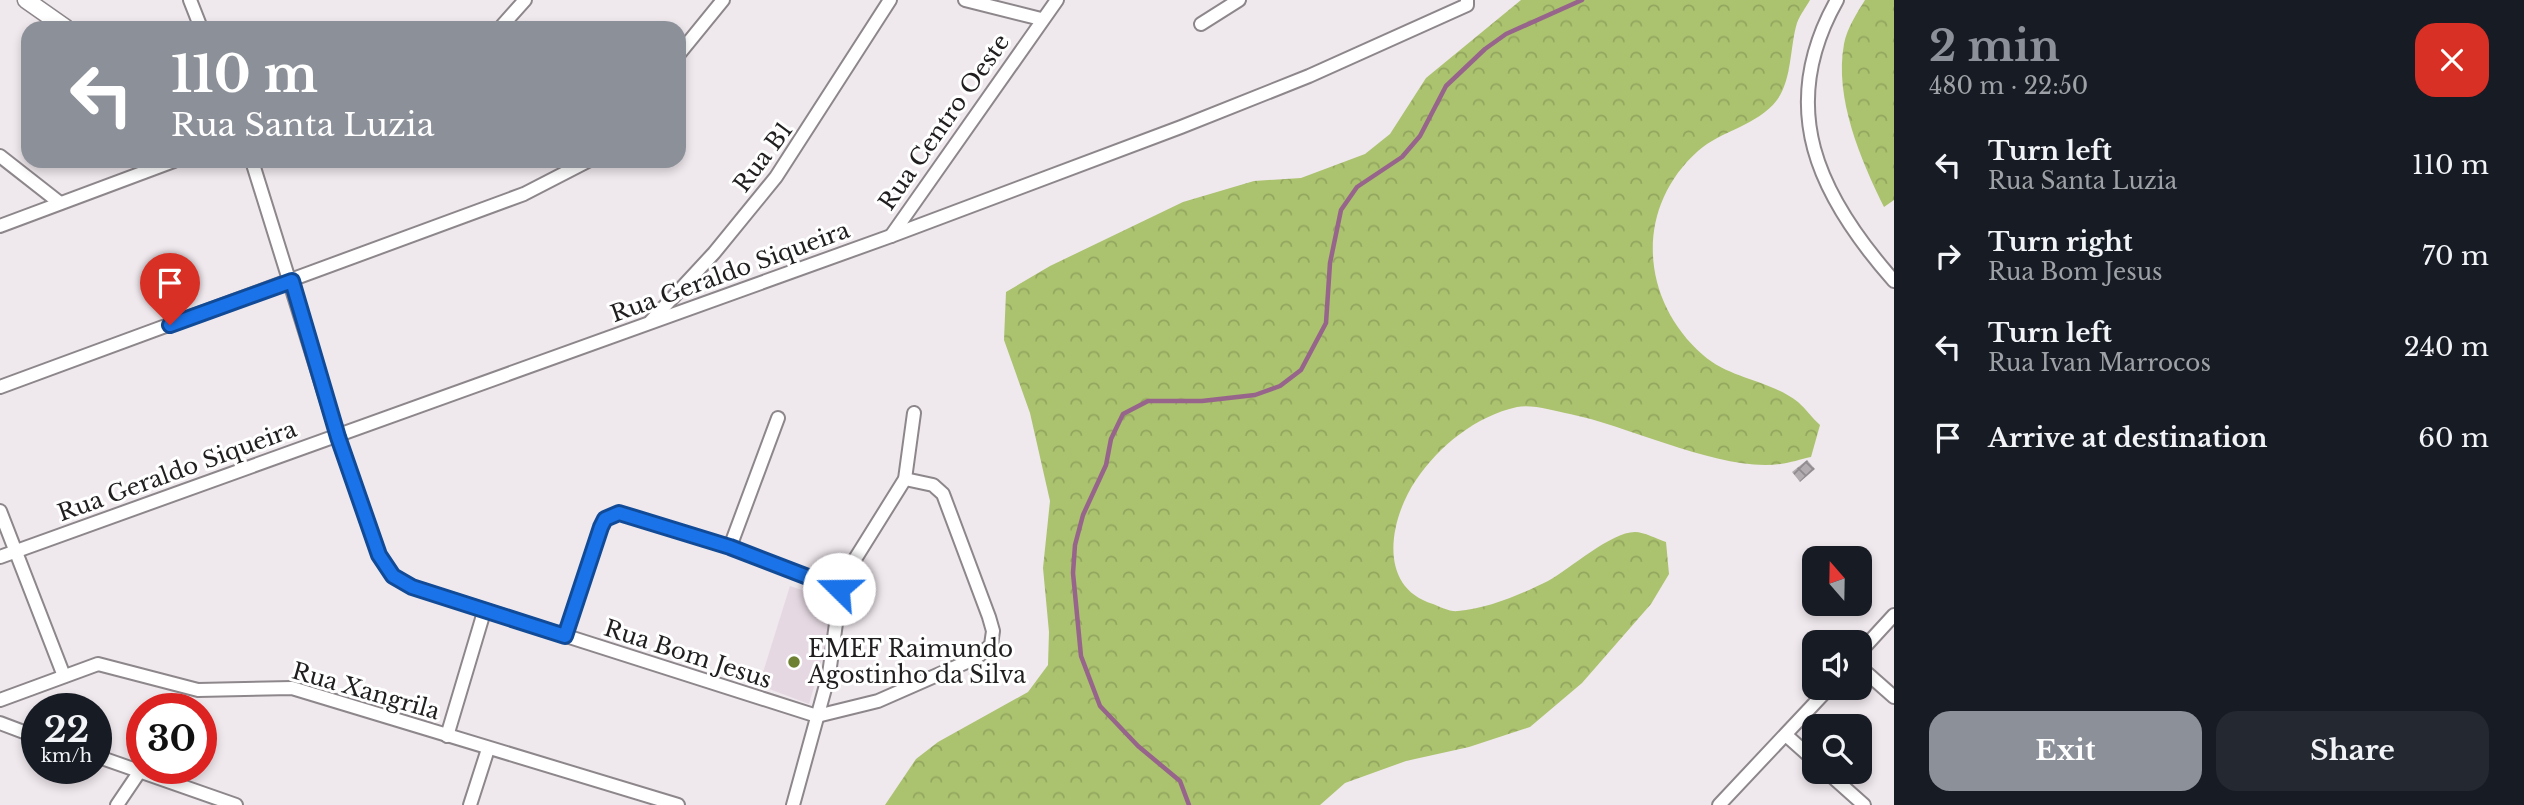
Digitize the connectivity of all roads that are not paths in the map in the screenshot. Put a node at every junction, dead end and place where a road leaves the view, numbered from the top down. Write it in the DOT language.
graph roads {
  1 [pos="26,0"];
  2 [pos="190,0"];
  3 [pos="525,0"];
  4 [pos="723,0"];
  5 [pos="890,0"];
  6 [pos="965,0"];
  7 [pos="1057,0"];
  8 [pos="1238,0"];
  9 [pos="1837,0"];
  10 [pos="1467,3"];
  11 [pos="1041,19"];
  12 [pos="56,21"];
  13 [pos="198,21"];
  14 [pos="506,21"];
  15 [pos="1201,24"];
  16 [pos="686,45"];
  17 [pos="0,156"];
  18 [pos="155,168"];
  19 [pos="254,168"];
  20 [pos="574,168"];
  21 [pos="60,203"];
  22 [pos="0,226"];
  23 [pos="891,236"];
  24 [pos="292,281"];
  25 [pos="1894,281"];
  26 [pos="649,323"];
  27 [pos="0,387"];
  28 [pos="914,413"];
  29 [pos="778,418"];
  30 [pos="338,437"];
  31 [pos="905,479"];
  32 [pos="0,510"];
  33 [pos="730,547"];
  34 [pos="15,551"];
  35 [pos="0,557"];
  36 [pos="839,589"];
  37 [pos="484,612"];
  38 [pos="1894,615"];
  39 [pos="565,636"];
  40 [pos="1872,639"];
  41 [pos="64,676"];
  42 [pos="1872,678"];
  43 [pos="1894,697"];
  44 [pos="1818,700"];
  45 [pos="3,702"];
  46 [pos="817,716"];
  47 [pos="0,723"];
  48 [pos="21,731"];
  49 [pos="447,736"];
  50 [pos="1787,736"];
  51 [pos="488,749"];
  52 [pos="1802,749"];
  53 [pos="131,784"];
  54 [pos="176,784"];
  55 [pos="1840,784"];
  56 [pos="117,805"];
  57 [pos="236,805"];
  58 [pos="470,805"];
  59 [pos="678,805"];
  60 [pos="793,805"];
  61 [pos="1719,805"];
  62 [pos="1864,805"];
  1 -- 12 [label="street"];
  2 -- 13 [label="street"];
  3 -- 14 [label="street"];
  4 -- 16 [label="street"];
  5 -- 26 [label="street, Rua B1"];
  6 -- 11 [label="street"];
  7 -- 11 [label="street, Rua Centro Oeste"];
  8 -- 15 [label="street"];
  9 -- 25 [label="street"];
  10 -- 23 [label="street, Rua Geraldo Siqueira"];
  11 -- 23 [label="street, Rua Centro Oeste"];
  17 -- 21 [label="street"];
  18 -- 21 [label="street"];
  19 -- 24 [label="street, Rua Bom Jesus"];
  20 -- 24 [label="street"];
  21 -- 22 [label="street"];
  23 -- 26 [label="street, Rua Geraldo Siqueira"];
  24 -- 27 [label="street"];
  24 -- 30 [label="street, Rua Bom Jesus"];
  26 -- 30 [label="street, Rua Geraldo Siqueira"];
  28 -- 31 [label="street"];
  29 -- 33 [label="street"];
  30 -- 34 [label="street, Rua Geraldo Siqueira"];
  30 -- 37 [label="street, Rua Bom Jesus"];
  31 -- 36 [label="street"];
  31 -- 46 [label="street"];
  32 -- 34 [label="street"];
  33 -- 36 [label="street"];
  33 -- 39 [label="street"];
  34 -- 35 [label="street, Rua Geraldo Siqueira"];
  34 -- 41 [label="street"];
  36 -- 46 [label="street"];
  37 -- 39 [label="street, Rua Bom Jesus"];
  37 -- 49 [label="street"];
  38 -- 40 [label="street"];
  39 -- 46 [label="street, Rua Bom Jesus"];
  41 -- 45 [label="street, Rua Xangrila"];
  41 -- 49 [label="street, Rua Xangrila"];
  42 -- 43 [label="street"];
  44 -- 50 [label="street"];
  46 -- 60 [label="street"];
  47 -- 48 [label="street"];
  49 -- 51 [label="street, Rua Xangrila"];
  50 -- 52 [label="street"];
  50 -- 61 [label="street"];
  51 -- 58 [label="street"];
  51 -- 59 [label="street, Rua Xangrila"];
  53 -- 56 [label="street"];
  54 -- 57 [label="street"];
  55 -- 62 [label="street"];
}
